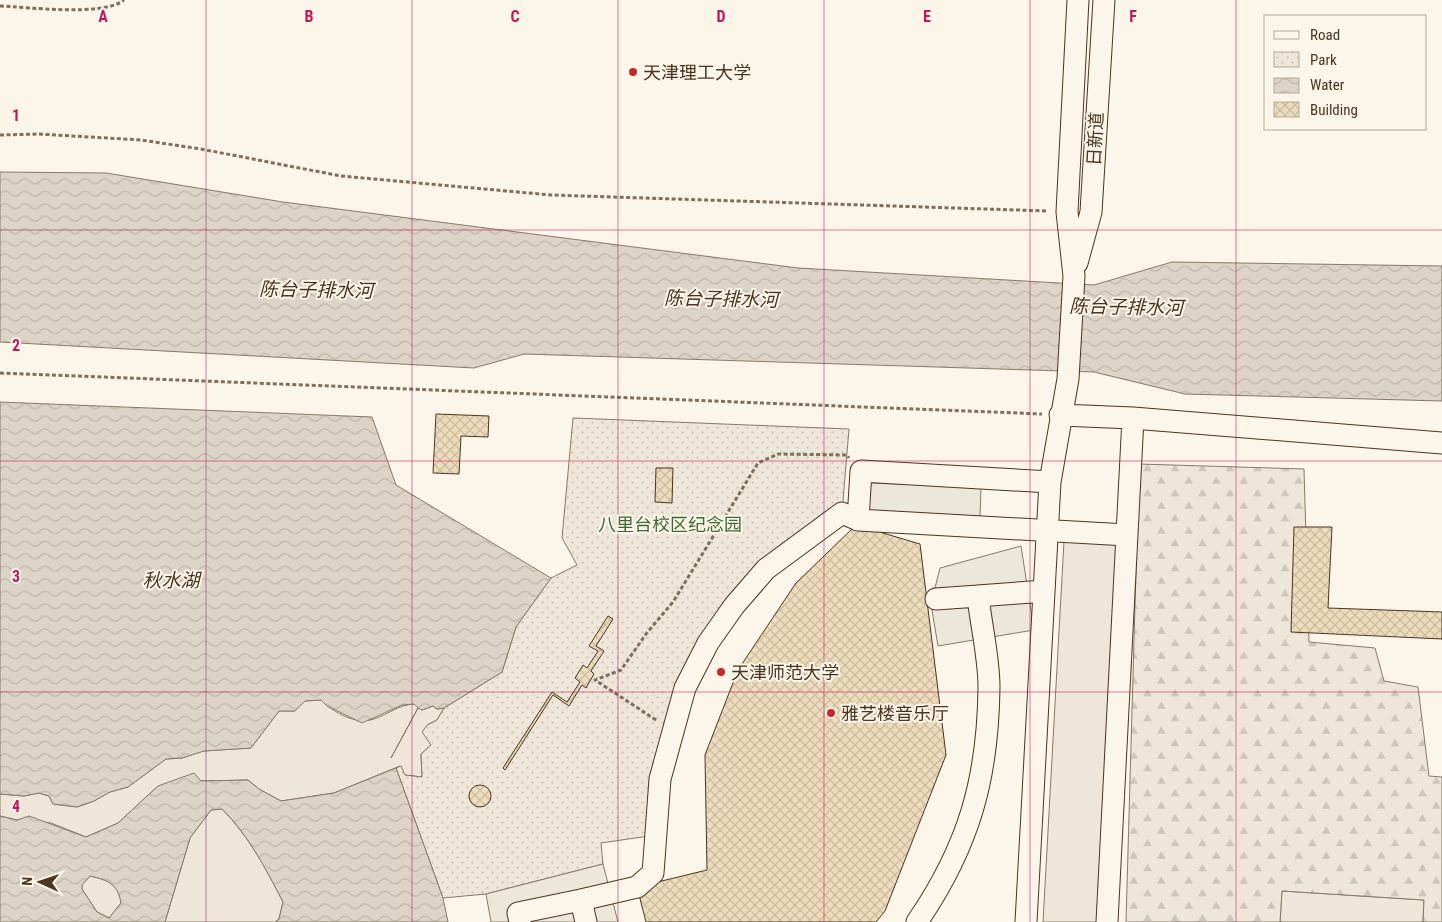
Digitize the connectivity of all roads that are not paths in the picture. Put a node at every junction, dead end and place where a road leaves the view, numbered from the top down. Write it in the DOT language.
graph roads {
  1 [pos="1078,0"];
  2 [pos="1104,0"];
  3 [pos="1074,276"];
  4 [pos="1060,415"];
  5 [pos="1133,418"];
  6 [pos="1442,443"];
  7 [pos="1050,482"];
  8 [pos="858,520"];
  9 [pos="1047,531"];
  10 [pos="1127,535"];
  11 [pos="1044,591"];
  12 [pos="978,596"];
  13 [pos="936,599"];
  14 [pos="581,900"];
  15 [pos="520,922"];
  16 [pos="586,922"];
  17 [pos="916,922"];
  18 [pos="1026,922"];
  19 [pos="1107,922"];
  1 -- 3 [label="street, 日新道"];
  2 -- 3 [label="street, 日新道"];
  3 -- 4 [label="street, 日新道"];
  4 -- 5 [label="street"];
  4 -- 7 [label="street, 日新道"];
  5 -- 6 [label="street"];
  5 -- 10 [label="street"];
  7 -- 8 [label="street"];
  7 -- 9 [label="street, 日新道"];
  8 -- 9 [label="street"];
  8 -- 14 [label="street"];
  9 -- 10 [label="street"];
  9 -- 11 [label="street, 日新道"];
  10 -- 19 [label="street"];
  11 -- 12 [label="street"];
  11 -- 18 [label="street, 日新道"];
  12 -- 13 [label="street"];
  12 -- 17 [label="street"];
  14 -- 15 [label="street"];
  14 -- 16 [label="street"];
}
